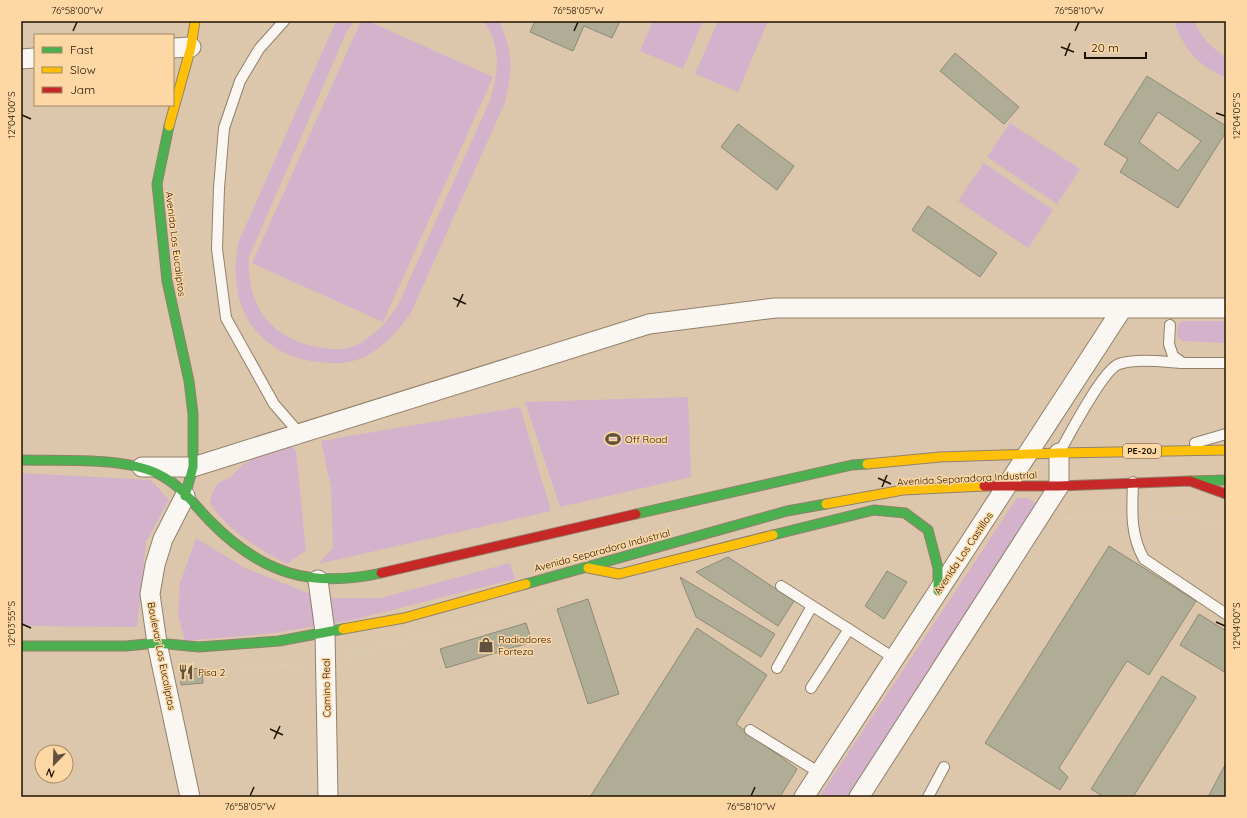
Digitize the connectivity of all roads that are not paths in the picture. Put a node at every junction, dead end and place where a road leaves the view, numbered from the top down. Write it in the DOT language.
graph roads {
  1 [pos="195,21"];
  2 [pos="284,21"];
  3 [pos="182,47"];
  4 [pos="34,58"];
  5 [pos="21,59"];
  6 [pos="174,88"];
  7 [pos="170,106"];
  8 [pos="1226,308"];
  9 [pos="1122,309"];
  10 [pos="1170,325"];
  11 [pos="1183,363"];
  12 [pos="1226,364"];
  13 [pos="300,434"];
  14 [pos="1226,434"];
  15 [pos="1167,450"];
  16 [pos="1226,450"];
  17 [pos="1059,453"];
  18 [pos="1028,454"];
  19 [pos="21,460"];
  20 [pos="141,467"];
  21 [pos="193,467"];
  22 [pos="1226,480"];
  23 [pos="1190,481"];
  24 [pos="1133,482"];
  25 [pos="1007,485"];
  26 [pos="1058,486"];
  27 [pos="1226,494"];
  28 [pos="185,496"];
  29 [pos="583,567"];
  30 [pos="318,580"];
  31 [pos="781,586"];
  32 [pos="938,591"];
  33 [pos="812,606"];
  34 [pos="1226,614"];
  35 [pos="848,629"];
  36 [pos="325,632"];
  37 [pos="157,643"];
  38 [pos="21,646"];
  39 [pos="894,658"];
  40 [pos="777,668"];
  41 [pos="811,688"];
  42 [pos="750,730"];
  43 [pos="944,767"];
  44 [pos="820,773"];
  45 [pos="190,797"];
  46 [pos="328,797"];
  47 [pos="804,797"];
  48 [pos="859,797"];
  49 [pos="928,797"];
  1 -- 3 [label="main road, Avenida Los Eucaliptos"];
  2 -- 13 [label="lane"];
  3 -- 6 [label="main road, Avenida Los Eucaliptos"];
  4 -- 5 [label="street"];
  7 -- 21 [label="main road, Avenida Los Eucaliptos"];
  8 -- 9 [label="street"];
  9 -- 13 [label="street"];
  9 -- 18 [label="street, Avenida Los Castillos"];
  10 -- 11 [label="lane"];
  11 -- 12 [label="lane"];
  11 -- 17 [label="lane"];
  13 -- 21 [label="street"];
  14 -- 15 [label="lane"];
  15 -- 16 [label="main road, PE-20J"];
  15 -- 17 [label="main road, PE-20J"];
  17 -- 18 [label="main road, Avenida Separadora Industrial / PE-20J"];
  17 -- 26 [label="street"];
  18 -- 25 [label="street, Avenida Los Castillos"];
  18 -- 30 [label="main road, Avenida Separadora Industrial / PE-20J"];
  19 -- 20 [label="main road, Avenida Separadora Industrial / PE-20J"];
  20 -- 21 [label="street"];
  20 -- 28 [label="main road, Avenida Separadora Industrial / PE-20J"];
  21 -- 28 [label="main road, Avenida Los Eucaliptos"];
  22 -- 23 [label="main road, Avenida Separadora Industrial"];
  23 -- 24 [label="main road, Avenida Separadora Industrial"];
  23 -- 27 [label="main road"];
  24 -- 26 [label="main road, Avenida Separadora Industrial"];
  24 -- 34 [label="lane"];
  25 -- 26 [label="main road, Avenida Separadora Industrial"];
  25 -- 29 [label="main road, Avenida Separadora Industrial"];
  25 -- 32 [label="street, Avenida Los Castillos"];
  26 -- 48 [label="street"];
  28 -- 30 [label="main road, Avenida Separadora Industrial / PE-20J"];
  28 -- 37 [label="street, Boulevar Los Eucaliptos"];
  29 -- 32 [label="main road"];
  29 -- 36 [label="main road, Avenida Separadora Industrial"];
  30 -- 36 [label="street, Camino Real"];
  31 -- 33 [label="lane"];
  32 -- 39 [label="street, Avenida Los Castillos"];
  33 -- 35 [label="lane"];
  33 -- 40 [label="lane"];
  35 -- 39 [label="lane"];
  35 -- 41 [label="lane"];
  36 -- 37 [label="main road, Avenida Separadora Industrial"];
  36 -- 46 [label="street, Camino Real"];
  37 -- 38 [label="main road, Avenida Separadora Industrial"];
  37 -- 45 [label="street, Boulevar Los Eucaliptos"];
  39 -- 44 [label="street, Avenida Los Castillos"];
  42 -- 44 [label="lane"];
  43 -- 49 [label="lane"];
  44 -- 47 [label="street, Avenida Los Castillos"];
}
